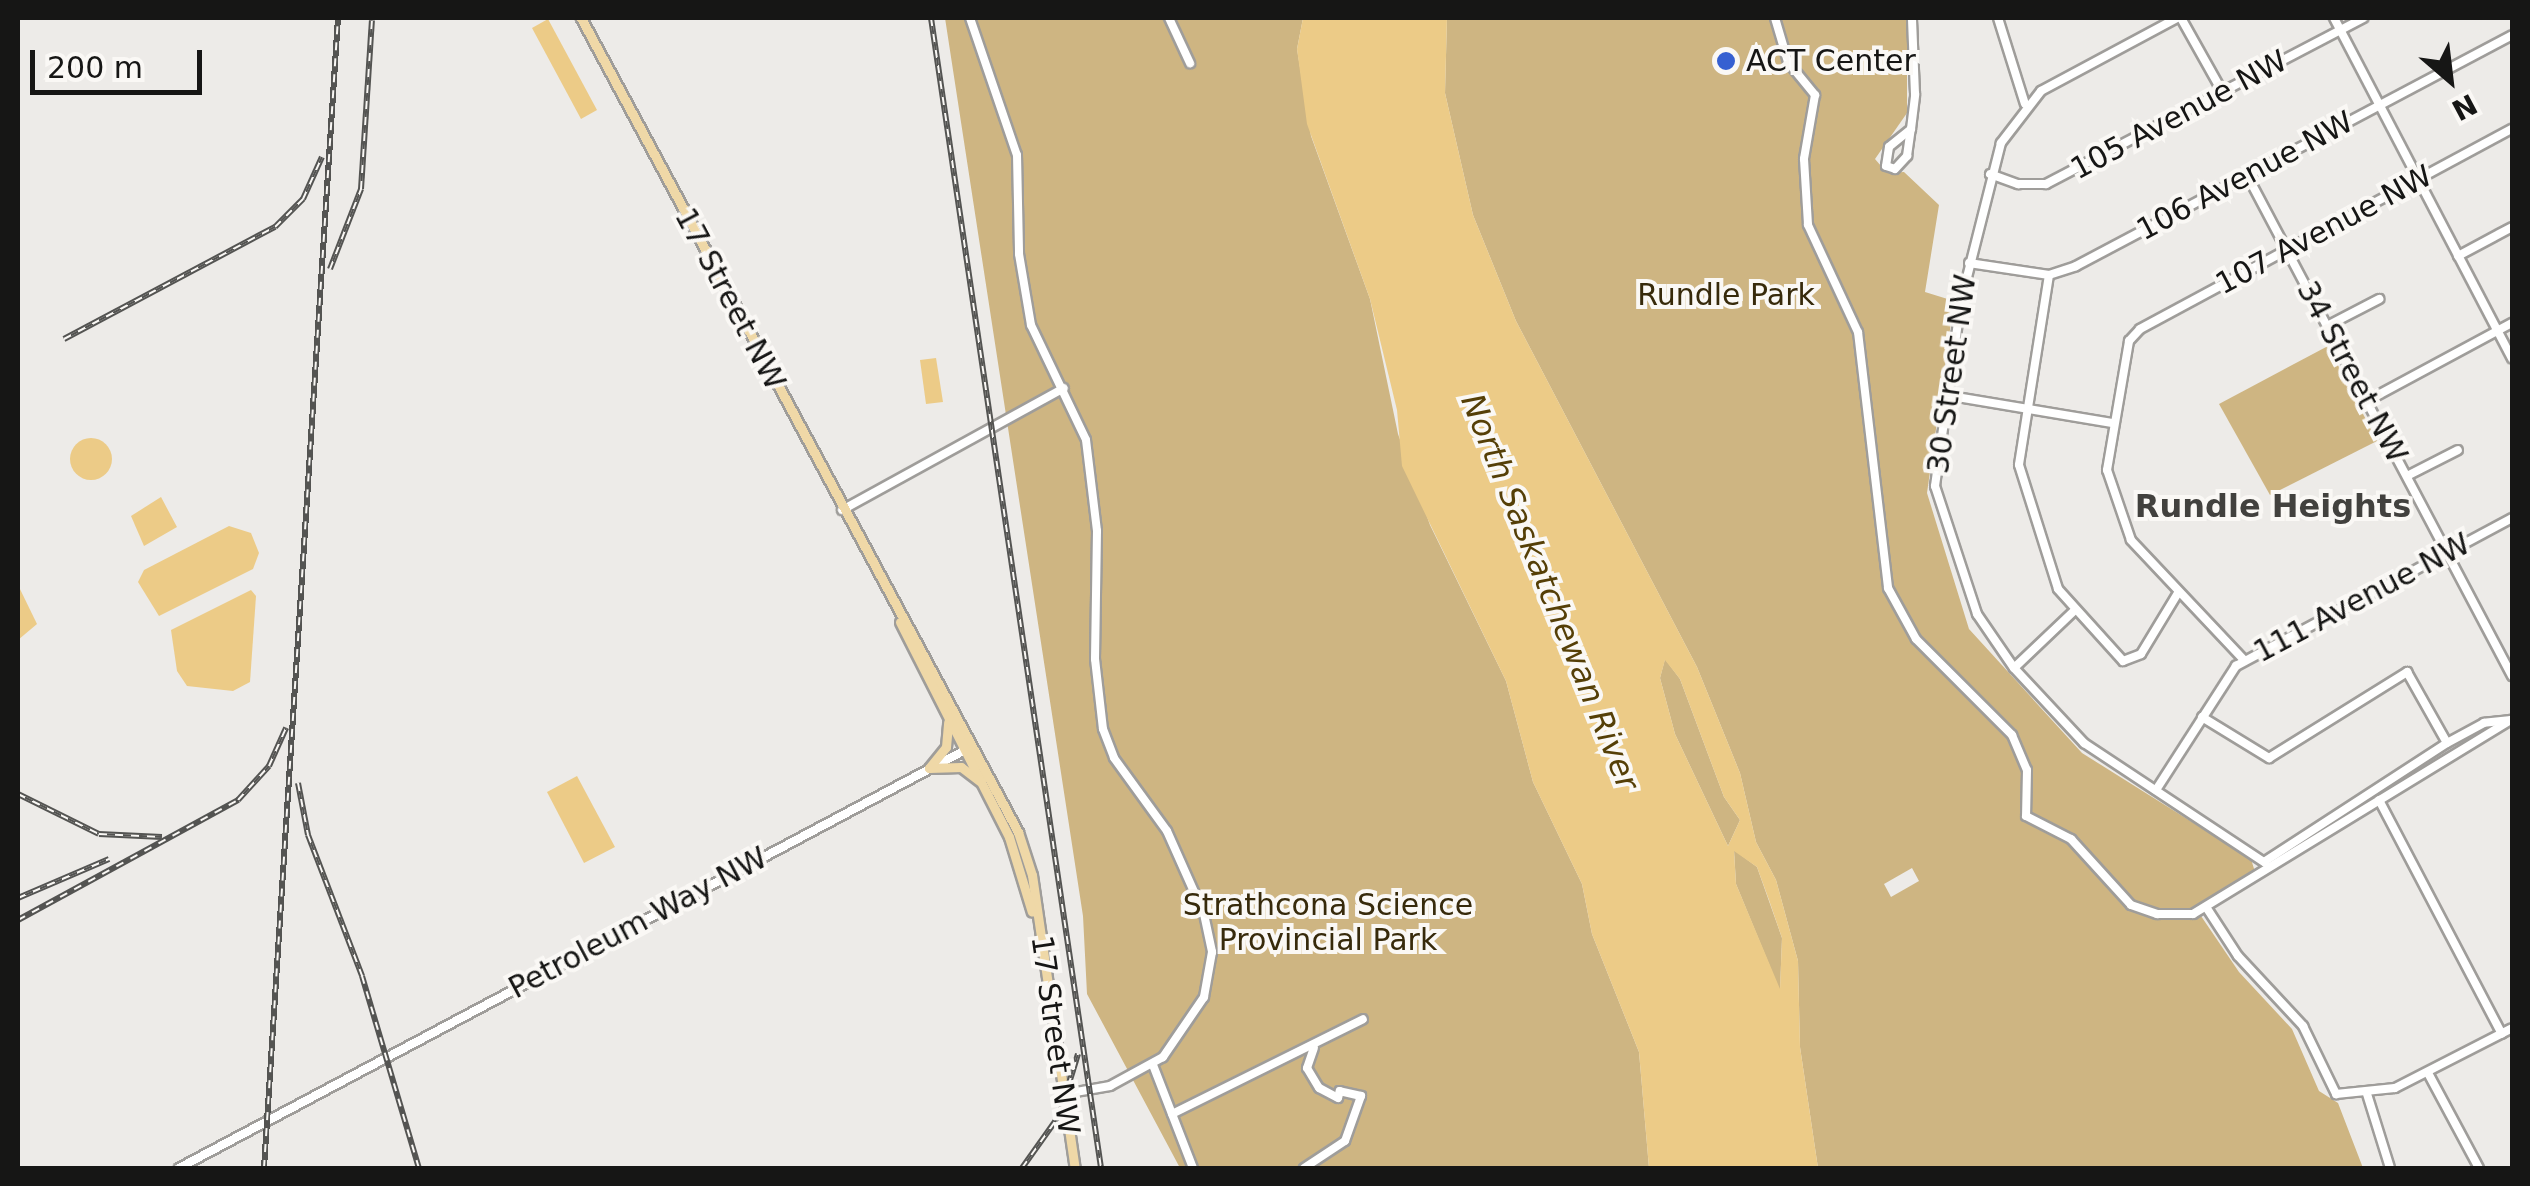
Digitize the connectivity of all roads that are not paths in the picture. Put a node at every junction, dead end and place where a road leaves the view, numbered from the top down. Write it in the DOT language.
graph roads {
  1 [pos="581,18"];
  2 [pos="970,18"];
  3 [pos="1169,18"];
  4 [pos="1775,18"];
  5 [pos="1912,18"];
  6 [pos="1998,18"];
  7 [pos="2179,18"];
  8 [pos="2334,18"];
  9 [pos="2363,18"];
  10 [pos="2340,30"];
  11 [pos="2512,35"];
  12 [pos="1190,63"];
  13 [pos="2222,92"];
  14 [pos="2026,104"];
  15 [pos="2378,106"];
  16 [pos="2512,129"];
  17 [pos="1911,130"];
  18 [pos="1990,174"];
  19 [pos="2247,175"];
  20 [pos="2418,180"];
  21 [pos="2512,226"];
  22 [pos="2287,250"];
  23 [pos="2458,256"];
  24 [pos="1969,263"];
  25 [pos="2049,275"];
  26 [pos="2380,299"];
  27 [pos="2512,323"];
  28 [pos="2327,326"];
  29 [pos="2498,331"];
  30 [pos="2512,358"];
  31 [pos="1064,388"];
  32 [pos="1945,395"];
  33 [pos="2368,402"];
  34 [pos="2029,409"];
  35 [pos="2112,424"];
  36 [pos="2458,450"];
  37 [pos="2407,476"];
  38 [pos="842,510"];
  39 [pos="2512,518"];
  40 [pos="2448,553"];
  41 [pos="880,580"];
  42 [pos="2178,593"];
  43 [pos="2074,610"];
  44 [pos="2244,660"];
  45 [pos="2014,668"];
  46 [pos="2512,676"];
  47 [pos="947,714"];
  48 [pos="2202,717"];
  49 [pos="2512,719"];
  50 [pos="970,747"];
  51 [pos="2450,747"];
  52 [pos="929,768"];
  53 [pos="986,787"];
  54 [pos="2156,790"];
  55 [pos="2378,800"];
  56 [pos="2264,862"];
  57 [pos="2269,872"];
  58 [pos="2208,910"];
  59 [pos="1043,953"];
  60 [pos="1364,1019"];
  61 [pos="2512,1028"];
  62 [pos="2502,1034"];
  63 [pos="1330,1037"];
  64 [pos="1152,1065"];
  65 [pos="2428,1073"];
  66 [pos="1064,1094"];
  67 [pos="2366,1094"];
  68 [pos="1172,1114"];
  69 [pos="179,1168"];
  70 [pos="1075,1168"];
  71 [pos="1193,1168"];
  72 [pos="1304,1168"];
  73 [pos="2390,1168"];
  74 [pos="2479,1168"];
  1 -- 38 [label="main road, 17 Street NW"];
  2 -- 31 [label="street"];
  3 -- 12 [label="street"];
  4 -- 58 [label="street"];
  5 -- 17 [label="street"];
  6 -- 14 [label="street"];
  7 -- 13 [label="street"];
  7 -- 14 [label="street"];
  8 -- 10 [label="street"];
  9 -- 10 [label="street, 105 Avenue NW"];
  10 -- 13 [label="street, 105 Avenue NW"];
  10 -- 15 [label="street"];
  11 -- 15 [label="street, 106 Avenue NW"];
  13 -- 18 [label="street, 105 Avenue NW"];
  14 -- 18 [label="street, 30 Street NW"];
  15 -- 19 [label="street, 106 Avenue NW"];
  15 -- 20 [label="street"];
  16 -- 20 [label="street, 107 Avenue NW"];
  17 -- 17 [label="street"];
  18 -- 24 [label="street, 30 Street NW"];
  19 -- 22 [label="street, 34 Street NW"];
  19 -- 25 [label="street, 106 Avenue NW"];
  20 -- 22 [label="street, 107 Avenue NW"];
  20 -- 23 [label="street"];
  21 -- 23 [label="street"];
  22 -- 28 [label="street, 34 Street NW"];
  22 -- 35 [label="street, 107 Avenue NW"];
  23 -- 29 [label="street"];
  24 -- 25 [label="street"];
  24 -- 32 [label="street, 30 Street NW"];
  25 -- 34 [label="street"];
  26 -- 28 [label="street"];
  27 -- 29 [label="street"];
  28 -- 33 [label="street, 34 Street NW"];
  29 -- 30 [label="street"];
  29 -- 33 [label="street"];
  31 -- 38 [label="street"];
  31 -- 64 [label="street"];
  32 -- 34 [label="street"];
  32 -- 45 [label="street, 30 Street NW"];
  33 -- 37 [label="street, 34 Street NW"];
  34 -- 35 [label="street"];
  34 -- 43 [label="street"];
  35 -- 42 [label="street"];
  36 -- 37 [label="street"];
  37 -- 40 [label="street, 34 Street NW"];
  38 -- 41 [label="main road, 17 Street NW"];
  39 -- 40 [label="street, 111 Avenue NW"];
  40 -- 44 [label="street, 111 Avenue NW"];
  40 -- 46 [label="street, 34 Street NW"];
  41 -- 47 [label="main road, 17 Street NW"];
  41 -- 50 [label="main road, 17 Street NW"];
  42 -- 43 [label="street"];
  42 -- 44 [label="street"];
  43 -- 45 [label="street"];
  44 -- 48 [label="street, 111 Avenue NW"];
  45 -- 54 [label="street, 30 Street NW"];
  47 -- 50 [label="main road, 17 Street NW"];
  47 -- 52 [label="main road"];
  48 -- 51 [label="street"];
  48 -- 54 [label="street, 111 Avenue NW"];
  49 -- 51 [label="street"];
  50 -- 52 [label="street, Petroleum Way NW"];
  50 -- 53 [label="main road, 17 Street NW"];
  50 -- 59 [label="main road, 17 Street NW"];
  51 -- 55 [label="street"];
  51 -- 56 [label="street"];
  52 -- 53 [label="main road"];
  52 -- 69 [label="street, Petroleum Way NW"];
  53 -- 59 [label="main road, 17 Street NW"];
  54 -- 56 [label="street, 30 Street NW"];
  55 -- 57 [label="street"];
  55 -- 62 [label="street"];
  56 -- 57 [label="street, 30 Street NW"];
  57 -- 58 [label="street"];
  58 -- 67 [label="street"];
  59 -- 66 [label="main road, 17 Street NW"];
  60 -- 63 [label="street"];
  61 -- 62 [label="street"];
  62 -- 65 [label="street"];
  63 -- 68 [label="street"];
  63 -- 72 [label="street"];
  64 -- 66 [label="street"];
  64 -- 68 [label="street"];
  65 -- 67 [label="street"];
  65 -- 74 [label="street"];
  66 -- 70 [label="main road, 17 Street NW"];
  67 -- 73 [label="street"];
  68 -- 71 [label="street"];
}
